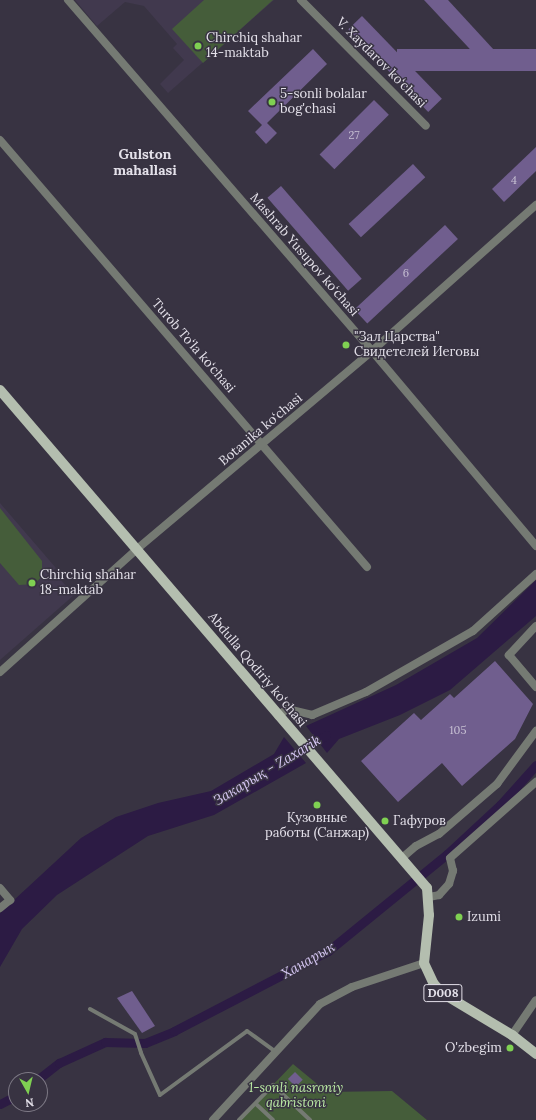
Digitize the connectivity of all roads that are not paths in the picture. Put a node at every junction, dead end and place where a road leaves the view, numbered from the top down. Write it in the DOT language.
graph roads {
  1 [pos="68,0"];
  2 [pos="301,0"];
  3 [pos="426,126"];
  4 [pos="0,140"];
  5 [pos="536,205"];
  6 [pos="372,351"];
  7 [pos="0,390"];
  8 [pos="262,446"];
  9 [pos="536,546"];
  10 [pos="137,550"];
  11 [pos="367,567"];
  12 [pos="536,574"];
  13 [pos="536,626"];
  14 [pos="0,672"];
  15 [pos="536,687"];
  16 [pos="278,716"];
  17 [pos="536,731"];
  18 [pos="536,782"];
  19 [pos="402,858"];
  20 [pos="0,888"];
  21 [pos="428,892"];
  22 [pos="0,908"];
  23 [pos="424,963"];
  24 [pos="536,1000"];
  25 [pos="90,1009"];
  26 [pos="512,1035"];
  27 [pos="277,1052"];
  28 [pos="536,1054"];
  29 [pos="256,1104"];
  30 [pos="213,1120"];
  31 [pos="239,1120"];
  32 [pos="273,1120"];
  33 [pos="310,1120"];
  1 -- 6 [label="street, Mashrab Yusupov ko‘chasi"];
  2 -- 3 [label="street, V. Xaydarov ko‘chasi"];
  4 -- 8 [label="street, Turob To‘la ko‘chasi"];
  5 -- 6 [label="street, Botanika ko‘chasi"];
  6 -- 8 [label="street, Botanika ko‘chasi"];
  6 -- 9 [label="street, Mashrab Yusupov ko‘chasi"];
  7 -- 10 [label="main road, Abdulla Qodiriy ko‘chasi"];
  8 -- 10 [label="street, Botanika ko‘chasi"];
  8 -- 11 [label="street, Turob To‘la ko‘chasi"];
  10 -- 14 [label="street, Botanika ko‘chasi"];
  10 -- 16 [label="main road, Abdulla Qodiriy ko‘chasi"];
  12 -- 16 [label="street"];
  13 -- 15 [label="street"];
  16 -- 19 [label="main road, Abdulla Qodiriy ko‘chasi"];
  17 -- 19 [label="street"];
  18 -- 21 [label="street"];
  19 -- 21 [label="main road, Abdulla Qodiriy ko‘chasi"];
  20 -- 22 [label="street"];
  21 -- 23 [label="main road, D008"];
  23 -- 26 [label="main road, D008"];
  23 -- 27 [label="street"];
  24 -- 26 [label="street"];
  25 -- 27 [label="lane"];
  26 -- 28 [label="main road, D008"];
  27 -- 30 [label="street"];
  29 -- 31 [label="lane"];
  29 -- 32 [label="lane"];
  29 -- 33 [label="lane"];
}
